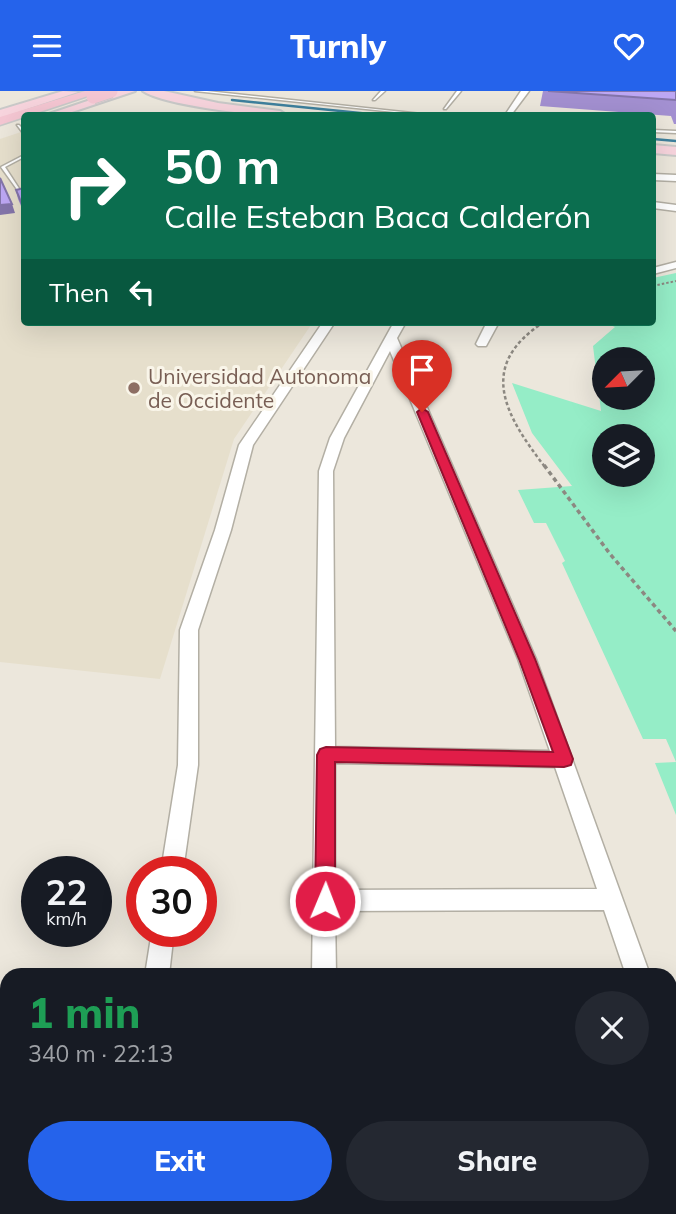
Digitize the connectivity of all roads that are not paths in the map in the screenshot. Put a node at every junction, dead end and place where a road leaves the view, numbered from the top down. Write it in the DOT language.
graph roads {
  1 [pos="127,91"];
  2 [pos="149,91"];
  3 [pos="197,91"];
  4 [pos="383,91"];
  5 [pos="459,91"];
  6 [pos="514,91"];
  7 [pos="525,91"];
  8 [pos="95,93"];
  9 [pos="169,93"];
  10 [pos="374,99"];
  11 [pos="445,108"];
  12 [pos="35,112"];
  13 [pos="41,112"];
  14 [pos="58,112"];
  15 [pos="219,112"];
  16 [pos="257,112"];
  17 [pos="400,112"];
  18 [pos="500,112"];
  19 [pos="510,112"];
  20 [pos="0,114"];
  21 [pos="21,116"];
  22 [pos="0,123"];
  23 [pos="21,125"];
  24 [pos="21,126"];
  25 [pos="656,131"];
  26 [pos="0,132"];
  27 [pos="676,132"];
  28 [pos="656,144"];
  29 [pos="676,146"];
  30 [pos="656,149"];
  31 [pos="676,151"];
  32 [pos="21,158"];
  33 [pos="656,177"];
  34 [pos="676,178"];
  35 [pos="21,194"];
  36 [pos="656,205"];
  37 [pos="676,208"];
  38 [pos="676,265"];
  39 [pos="656,270"];
  40 [pos="326,326"];
  41 [pos="398,326"];
  42 [pos="491,326"];
  43 [pos="391,338"];
  44 [pos="482,344"];
  45 [pos="326,755"];
  46 [pos="564,759"];
  47 [pos="174,856"];
  48 [pos="612,899"];
  49 [pos="325,901"];
  50 [pos="161,947"];
  51 [pos="158,968"];
  52 [pos="324,968"];
  53 [pos="636,968"];
  1 -- 8 [label="main road"];
  1 -- 15 [label="main road"];
  2 -- 9 [label="main road"];
  3 -- 17 [label="lane"];
  4 -- 10 [label="lane"];
  5 -- 11 [label="lane"];
  6 -- 18 [label="street"];
  7 -- 19 [label="street"];
  8 -- 12 [label="highway"];
  8 -- 13 [label="highway"];
  8 -- 14 [label="main road"];
  8 -- 20 [label="main road"];
  9 -- 16 [label="main road"];
  21 -- 22 [label="highway"];
  22 -- 23 [label="highway"];
  24 -- 26 [label="main road"];
  25 -- 27 [label="lane"];
  28 -- 29 [label="main road"];
  30 -- 31 [label="main road"];
  32 -- 35 [label="lane"];
  33 -- 34 [label="street"];
  36 -- 37 [label="street"];
  38 -- 39 [label="street"];
  40 -- 47 [label="street"];
  41 -- 43 [label="street"];
  42 -- 44 [label="street"];
  43 -- 45 [label="street"];
  43 -- 46 [label="street"];
  45 -- 46 [label="street"];
  45 -- 49 [label="street"];
  46 -- 48 [label="street"];
  48 -- 49 [label="street"];
  48 -- 53 [label="street"];
  49 -- 52 [label="street"];
  50 -- 51 [label="street"];
}
